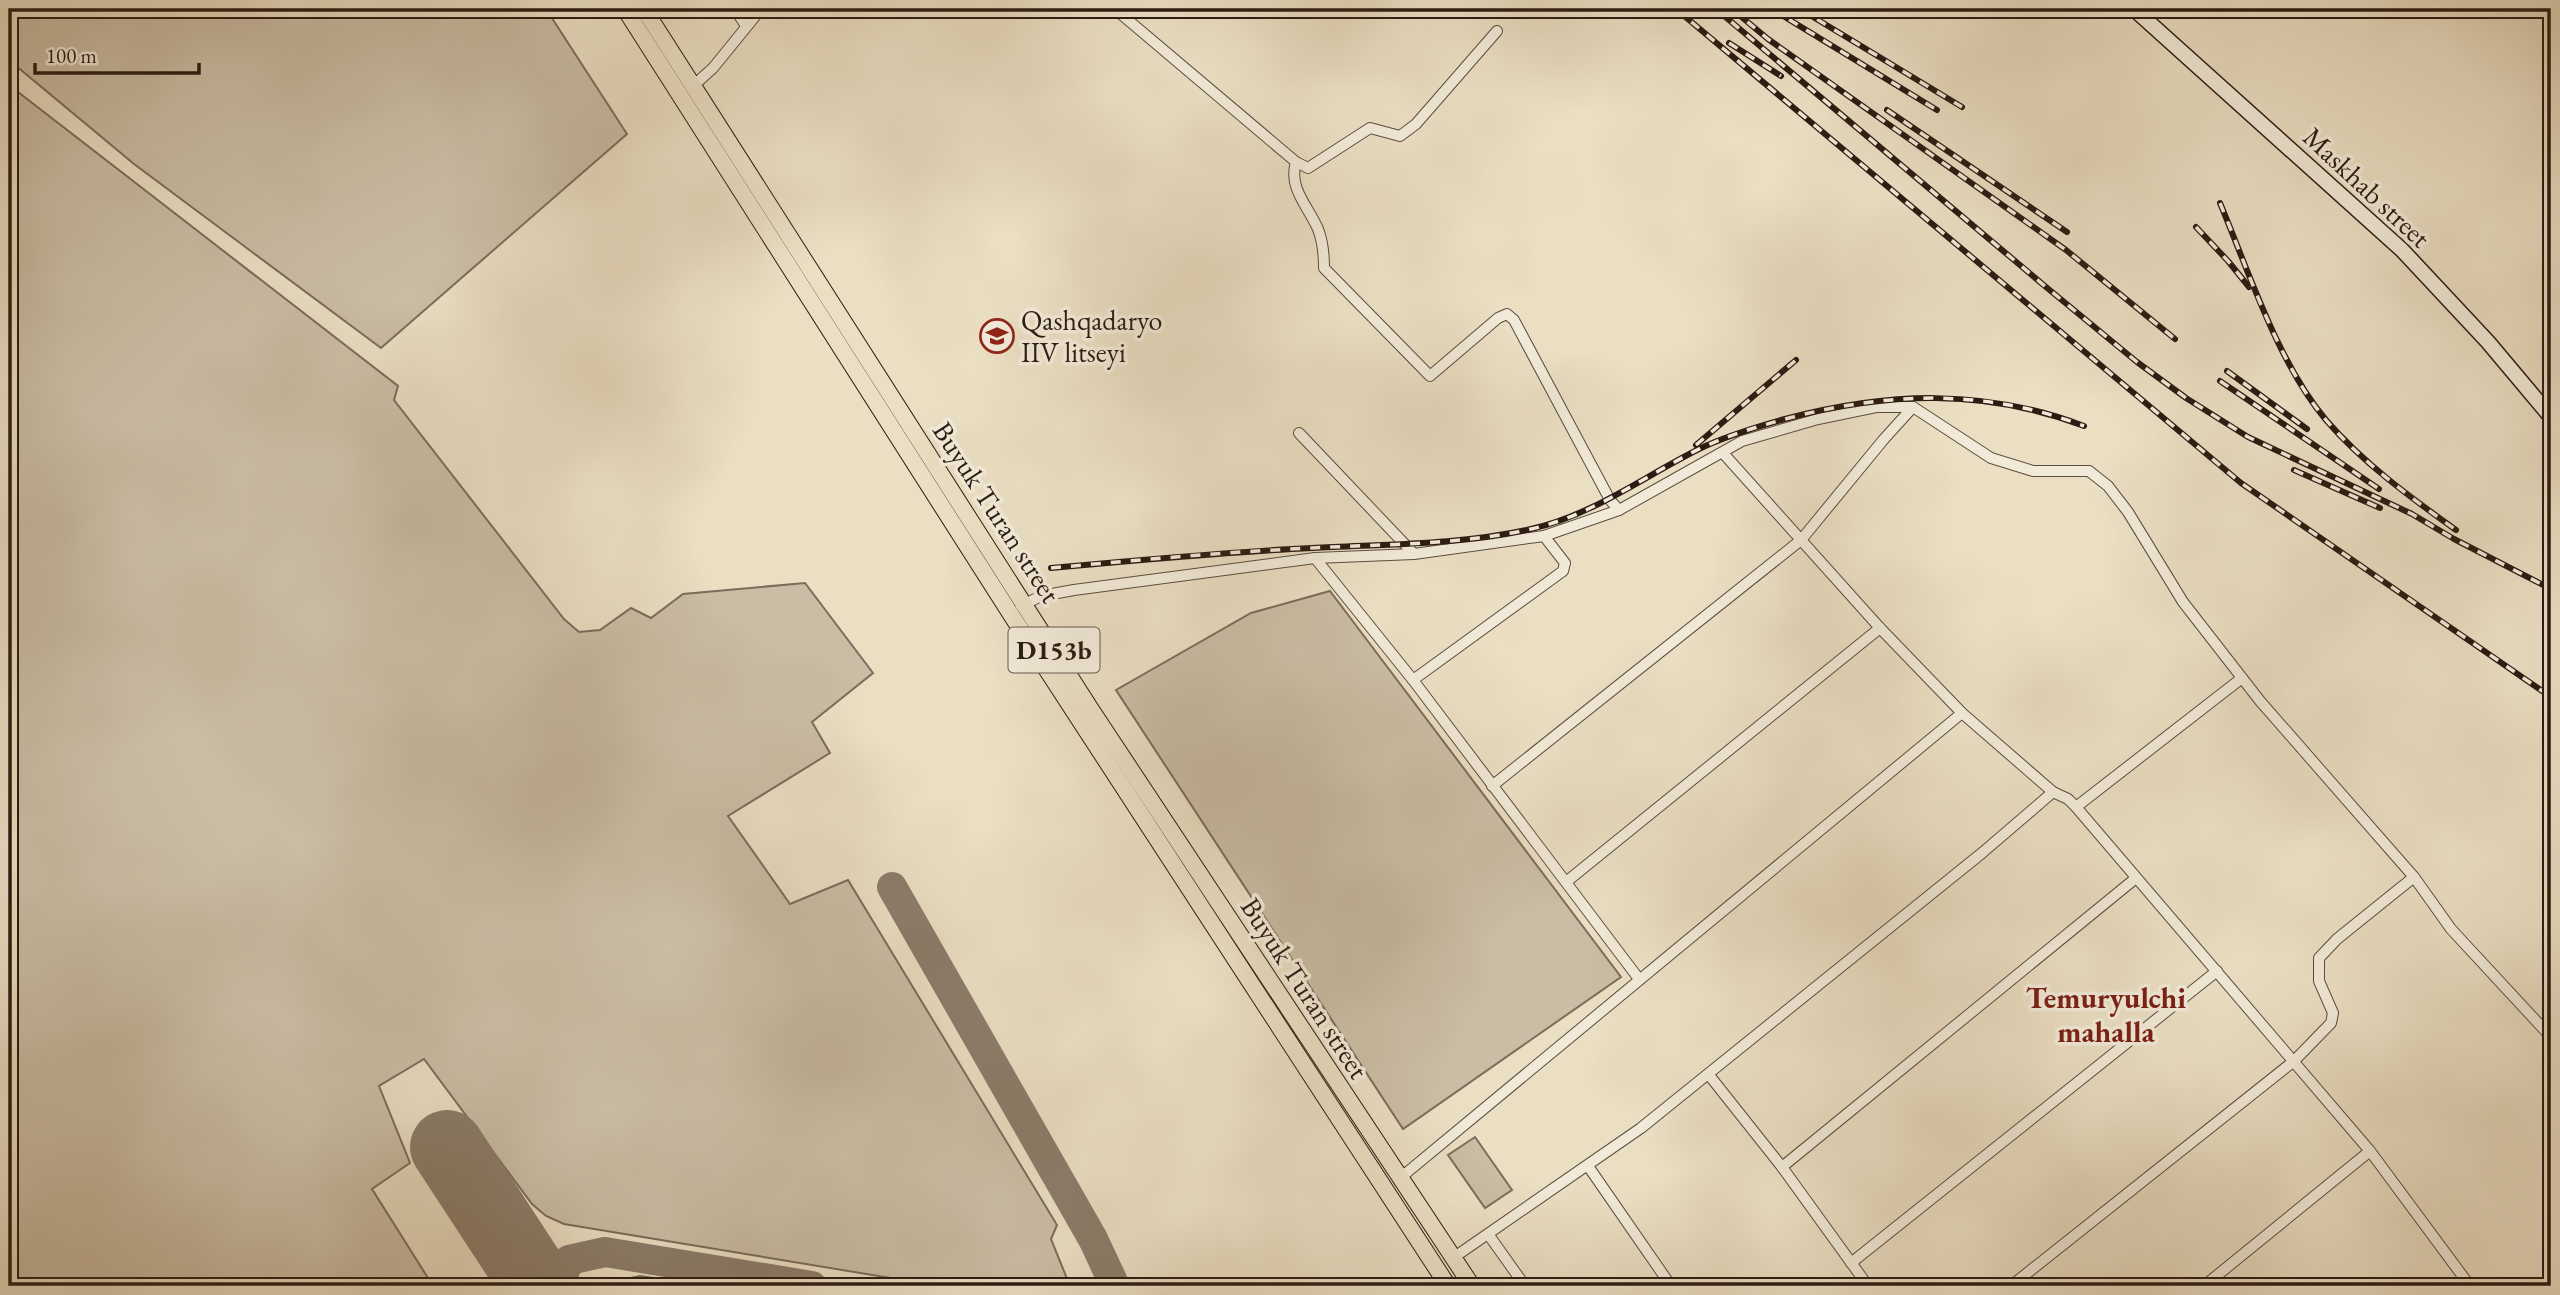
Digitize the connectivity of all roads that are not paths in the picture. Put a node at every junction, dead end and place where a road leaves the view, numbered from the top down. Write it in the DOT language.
graph roads {
  1 [pos="625,9"];
  2 [pos="644,9"];
  3 [pos="735,9"];
  4 [pos="761,9"];
  5 [pos="1115,9"];
  6 [pos="2134,9"];
  7 [pos="746,26"];
  8 [pos="1497,31"];
  9 [pos="693,86"];
  10 [pos="1296,162"];
  11 [pos="1913,407"];
  12 [pos="2551,417"];
  13 [pos="1299,433"];
  14 [pos="1723,453"];
  15 [pos="1619,510"];
  16 [pos="1544,536"];
  17 [pos="1801,540"];
  18 [pos="1414,554"];
  19 [pos="1315,558"];
  20 [pos="1025,604"];
  21 [pos="1010,613"];
  22 [pos="1880,628"];
  23 [pos="2242,678"];
  24 [pos="1413,680"];
  25 [pos="1962,713"];
  26 [pos="1492,786"];
  27 [pos="2053,792"];
  28 [pos="2077,807"];
  29 [pos="2414,877"];
  30 [pos="2136,878"];
  31 [pos="1566,882"];
  32 [pos="2217,971"];
  33 [pos="1639,979"];
  34 [pos="2551,1037"];
  35 [pos="2294,1061"];
  36 [pos="1709,1075"];
  37 [pos="2370,1151"];
  38 [pos="1588,1166"];
  39 [pos="1782,1167"];
  40 [pos="1399,1179"];
  41 [pos="1488,1234"];
  42 [pos="1453,1258"];
  43 [pos="1851,1263"];
  44 [pos="1448,1286"];
  45 [pos="1472,1286"];
  46 [pos="1525,1286"];
  47 [pos="1671,1286"];
  48 [pos="1868,1286"];
  49 [pos="2011,1286"];
  50 [pos="2204,1286"];
  51 [pos="2470,1286"];
  1 -- 21 [label="main road, Buyuk Turan street / D153b"];
  2 -- 9 [label="main road, Buyuk Turan street / D153b"];
  3 -- 7 [label="street"];
  4 -- 7 [label="street"];
  5 -- 10 [label="street"];
  6 -- 12 [label="main road, Maskhab street"];
  7 -- 9 [label="street"];
  8 -- 10 [label="street"];
  9 -- 20 [label="main road, Buyuk Turan street / D153b"];
  10 -- 15 [label="street"];
  11 -- 14 [label="street"];
  11 -- 17 [label="street"];
  11 -- 23 [label="street"];
  13 -- 18 [label="street"];
  14 -- 15 [label="street"];
  14 -- 17 [label="street"];
  15 -- 16 [label="street"];
  16 -- 18 [label="street"];
  16 -- 24 [label="street"];
  17 -- 22 [label="street"];
  17 -- 26 [label="street"];
  18 -- 19 [label="street"];
  19 -- 20 [label="street"];
  19 -- 24 [label="street"];
  20 -- 21 [label="street"];
  20 -- 40 [label="main road, Buyuk Turan street / D153b"];
  21 -- 44 [label="main road, Buyuk Turan street / D153b"];
  22 -- 25 [label="street"];
  22 -- 31 [label="street"];
  23 -- 28 [label="street"];
  23 -- 29 [label="street"];
  24 -- 26 [label="street"];
  25 -- 27 [label="street"];
  25 -- 33 [label="street"];
  26 -- 31 [label="street"];
  27 -- 28 [label="street"];
  27 -- 36 [label="street"];
  28 -- 30 [label="street"];
  29 -- 34 [label="street"];
  29 -- 35 [label="street"];
  30 -- 32 [label="street"];
  30 -- 39 [label="street"];
  31 -- 33 [label="street"];
  32 -- 35 [label="street"];
  32 -- 43 [label="street"];
  33 -- 40 [label="street"];
  35 -- 37 [label="street"];
  35 -- 49 [label="street"];
  36 -- 38 [label="street"];
  36 -- 39 [label="street"];
  37 -- 50 [label="street"];
  37 -- 51 [label="street"];
  38 -- 41 [label="street"];
  38 -- 47 [label="street"];
  39 -- 43 [label="street"];
  40 -- 42 [label="main road, Buyuk Turan street / D153b"];
  41 -- 42 [label="street"];
  41 -- 46 [label="street"];
  42 -- 45 [label="main road, Buyuk Turan street / D153b"];
  43 -- 48 [label="street"];
}
